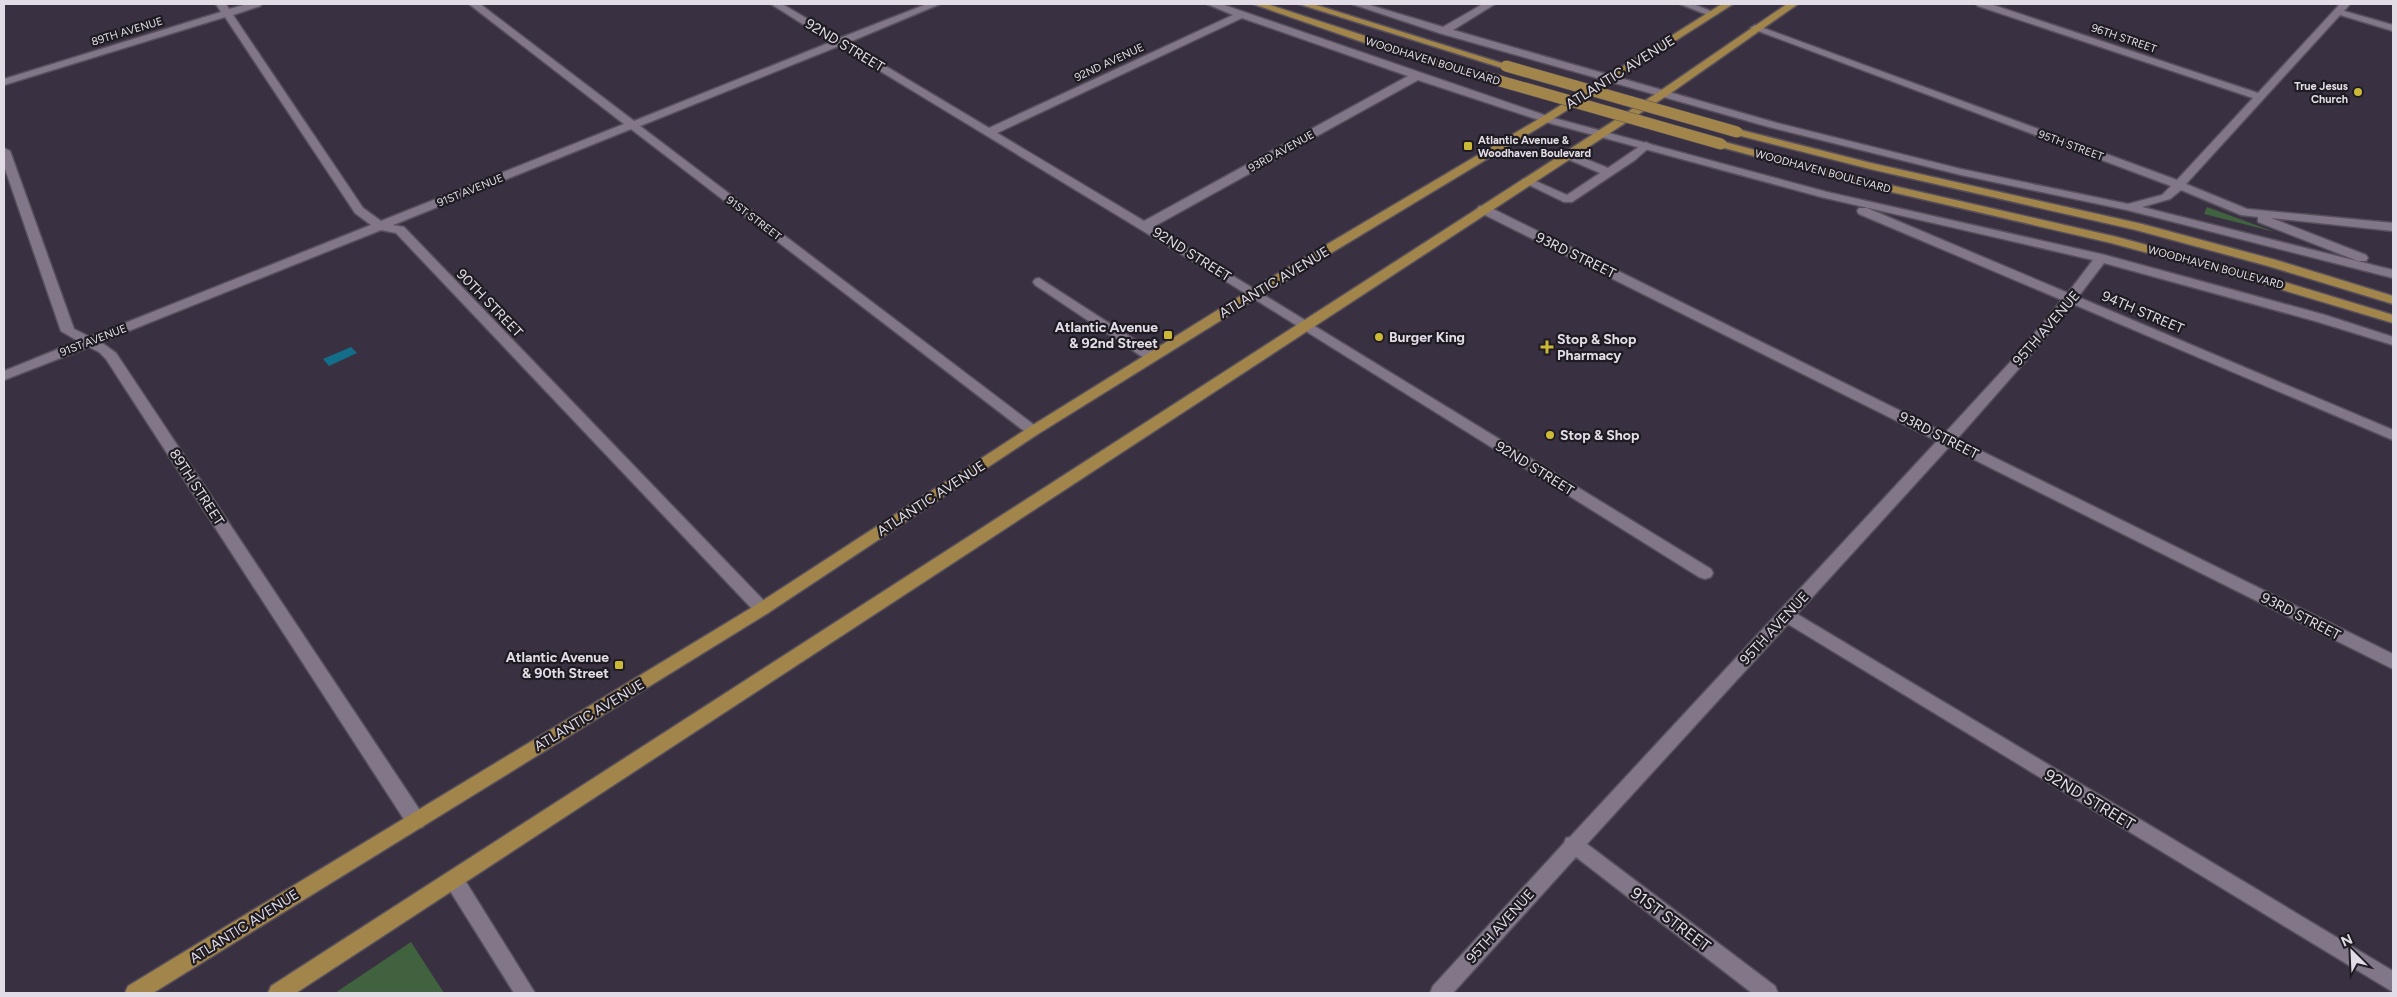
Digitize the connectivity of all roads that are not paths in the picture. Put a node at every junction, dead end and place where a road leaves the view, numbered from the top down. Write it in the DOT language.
graph roads {
  1 [pos="257,4"];
  2 [pos="474,4"];
  3 [pos="776,4"];
  4 [pos="935,4"];
  5 [pos="1212,4"];
  6 [pos="1258,4"];
  7 [pos="1304,4"];
  8 [pos="1357,4"];
  9 [pos="1490,4"];
  10 [pos="1685,4"];
  11 [pos="1728,4"];
  12 [pos="1793,4"];
  13 [pos="1981,4"];
  14 [pos="2342,8"];
  15 [pos="224,9"];
  16 [pos="1712,14"];
  17 [pos="1240,15"];
  18 [pos="1755,28"];
  19 [pos="2393,28"];
  20 [pos="1443,31"];
  21 [pos="840,42"];
  22 [pos="1416,76"];
  23 [pos="1610,79"];
  24 [pos="4,82"];
  25 [pos="1664,93"];
  26 [pos="2259,97"];
  27 [pos="1546,119"];
  28 [pos="632,125"];
  29 [pos="989,132"];
  30 [pos="1601,133"];
  31 [pos="1646,145"];
  32 [pos="4,150"];
  33 [pos="1566,155"];
  34 [pos="1609,173"];
  35 [pos="1527,181"];
  36 [pos="2179,185"];
  37 [pos="1825,195"];
  38 [pos="2127,207"];
  39 [pos="1483,210"];
  40 [pos="2245,212"];
  41 [pos="380,226"];
  42 [pos="1145,226"];
  43 [pos="2393,227"];
  44 [pos="2101,258"];
  45 [pos="2393,272"];
  46 [pos="1039,282"];
  47 [pos="1255,293"];
  48 [pos="2073,298"];
  49 [pos="2393,300"];
  50 [pos="2393,319"];
  51 [pos="1306,326"];
  52 [pos="2393,341"];
  53 [pos="88,342"];
  54 [pos="1152,357"];
  55 [pos="4,376"];
  56 [pos="1034,431"];
  57 [pos="2393,435"];
  58 [pos="1947,439"];
  59 [pos="1705,574"];
  60 [pos="762,610"];
  61 [pos="1786,615"];
  62 [pos="2393,662"];
  63 [pos="416,821"];
  64 [pos="1573,844"];
  65 [pos="454,880"];
  66 [pos="2393,982"];
  67 [pos="135,993"];
  68 [pos="278,993"];
  69 [pos="525,993"];
  70 [pos="1440,993"];
  71 [pos="1768,993"];
  1 -- 15 [label="street, 89TH AVENUE"];
  2 -- 28 [label="street, 91ST STREET"];
  3 -- 21 [label="street, 92ND STREET"];
  4 -- 21 [label="street, 91ST AVENUE"];
  5 -- 17 [label="street, WOODHAVEN BOULEVARD"];
  6 -- 50 [label="main road, WOODHAVEN BOULEVARD, bridge"];
  7 -- 49 [label="main road, WOODHAVEN BOULEVARD, bridge"];
  8 -- 20 [label="street"];
  9 -- 20 [label="street"];
  10 -- 16 [label="street"];
  11 -- 16 [label="main road, ATLANTIC AVENUE"];
  12 -- 18 [label="main road"];
  13 -- 26 [label="street, 96TH STREET"];
  14 -- 19 [label="street"];
  14 -- 26 [label="street"];
  15 -- 24 [label="street, 89TH AVENUE"];
  15 -- 41 [label="street, 90TH STREET"];
  16 -- 23 [label="main road, ATLANTIC AVENUE"];
  17 -- 22 [label="street, WOODHAVEN BOULEVARD"];
  17 -- 29 [label="street, 92ND AVENUE"];
  18 -- 25 [label="main road"];
  18 -- 36 [label="street, 95TH STREET"];
  20 -- 23 [label="street"];
  21 -- 28 [label="street, 91ST AVENUE"];
  21 -- 29 [label="street, 92ND STREET"];
  22 -- 27 [label="street, WOODHAVEN BOULEVARD"];
  22 -- 42 [label="street, 93RD AVENUE"];
  23 -- 25 [label="street"];
  23 -- 27 [label="main road, ATLANTIC AVENUE"];
  25 -- 30 [label="main road"];
  25 -- 38 [label="street"];
  26 -- 36 [label="street"];
  27 -- 30 [label="street, WOODHAVEN BOULEVARD"];
  27 -- 47 [label="main road, ATLANTIC AVENUE"];
  28 -- 41 [label="street, 91ST AVENUE"];
  28 -- 56 [label="street, 91ST STREET"];
  29 -- 42 [label="street, 92ND STREET"];
  30 -- 31 [label="street, WOODHAVEN BOULEVARD"];
  30 -- 33 [label="main road"];
  31 -- 34 [label="street"];
  31 -- 37 [label="street, WOODHAVEN BOULEVARD"];
  32 -- 53 [label="street, 89TH STREET"];
  33 -- 34 [label="street"];
  33 -- 35 [label="main road"];
  34 -- 35 [label="street"];
  35 -- 39 [label="main road"];
  36 -- 38 [label="street"];
  36 -- 40 [label="street, 95TH STREET"];
  37 -- 44 [label="street, WOODHAVEN BOULEVARD"];
  37 -- 48 [label="street, 94TH STREET"];
  38 -- 45 [label="street"];
  39 -- 51 [label="main road"];
  39 -- 58 [label="street, 93RD STREET"];
  40 -- 43 [label="street, 95TH STREET"];
  40 -- 45 [label="street"];
  41 -- 53 [label="street, 91ST AVENUE"];
  41 -- 60 [label="street, 90TH STREET"];
  42 -- 47 [label="street, 92ND STREET"];
  44 -- 48 [label="street, 95TH AVENUE"];
  44 -- 52 [label="street, WOODHAVEN BOULEVARD"];
  46 -- 54 [label="street"];
  47 -- 51 [label="street, 92ND STREET"];
  47 -- 54 [label="main road, ATLANTIC AVENUE"];
  48 -- 57 [label="street, 94TH STREET"];
  48 -- 58 [label="street, 95TH AVENUE"];
  51 -- 59 [label="street, 92ND STREET"];
  51 -- 65 [label="main road"];
  53 -- 55 [label="street, 91ST AVENUE"];
  53 -- 63 [label="street, 89TH STREET"];
  54 -- 56 [label="main road, ATLANTIC AVENUE"];
  56 -- 60 [label="main road, ATLANTIC AVENUE"];
  58 -- 61 [label="street, 95TH AVENUE"];
  58 -- 62 [label="street, 93RD STREET"];
  60 -- 63 [label="main road, ATLANTIC AVENUE"];
  61 -- 64 [label="street, 95TH AVENUE"];
  61 -- 66 [label="street, 92ND STREET"];
  63 -- 67 [label="main road, ATLANTIC AVENUE"];
  64 -- 70 [label="street, 95TH AVENUE"];
  64 -- 71 [label="street, 91ST STREET"];
  65 -- 68 [label="main road"];
  65 -- 69 [label="street"];
}
